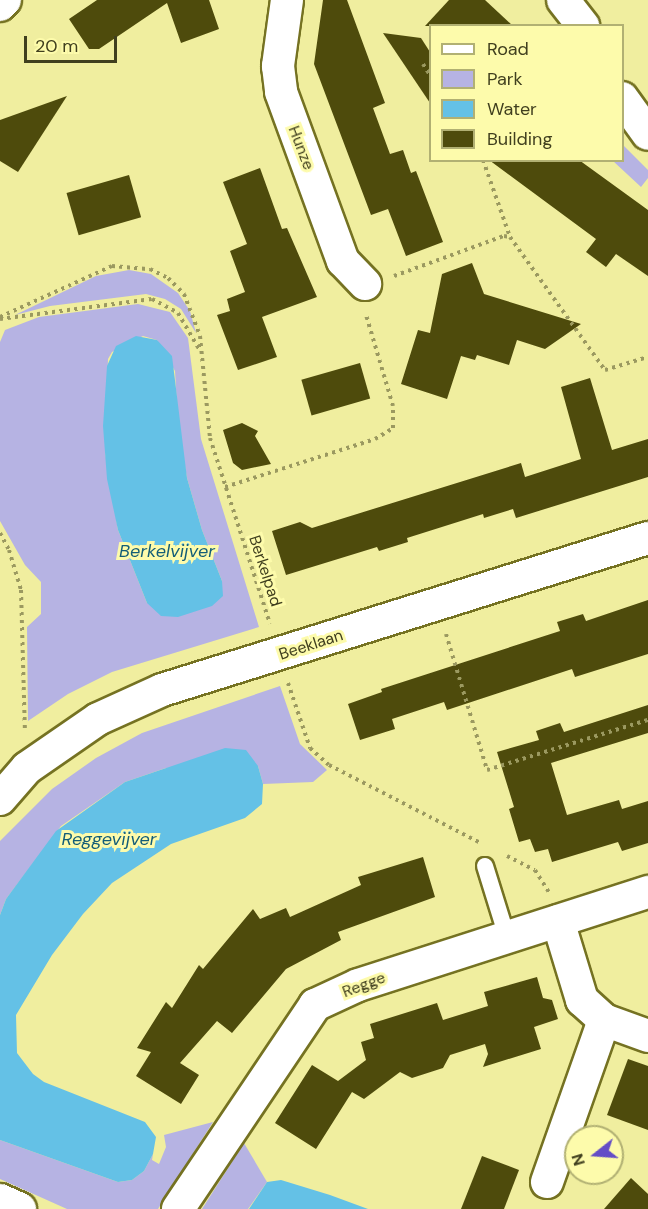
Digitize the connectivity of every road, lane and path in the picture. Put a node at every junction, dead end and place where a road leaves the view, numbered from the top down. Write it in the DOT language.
graph roads {
  1 [pos="5,0"];
  2 [pos="286,0"];
  3 [pos="563,0"];
  4 [pos="0,5"];
  5 [pos="581,24"];
  6 [pos="423,64"];
  7 [pos="429,73"];
  8 [pos="624,102"];
  9 [pos="648,134"];
  10 [pos="484,162"];
  11 [pos="510,237"];
  12 [pos="365,284"];
  13 [pos="0,318"];
  14 [pos="200,353"];
  15 [pos="648,357"];
  16 [pos="225,487"];
  17 [pos="0,533"];
  18 [pos="648,538"];
  19 [pos="437,605"];
  20 [pos="280,655"];
  21 [pos="648,720"];
  22 [pos="27,768"];
  23 [pos="0,799"];
  24 [pos="491,848"];
  25 [pos="501,853"];
  26 [pos="485,866"];
  27 [pos="648,892"];
  28 [pos="558,921"];
  29 [pos="507,938"];
  30 [pos="604,1020"];
  31 [pos="648,1036"];
  32 [pos="547,1182"];
  33 [pos="0,1200"];
  34 [pos="20,1209"];
  35 [pos="178,1209"];
  1 -- 4 [label="street"];
  2 -- 12 [label="street, Hunze"];
  3 -- 5 [label="street"];
  6 -- 7 [label="path"];
  8 -- 9 [label="street"];
  10 -- 11 [label="path"];
  11 -- 12 [label="path"];
  11 -- 15 [label="path"];
  12 -- 16 [label="path"];
  13 -- 14 [label="path"];
  13 -- 14 [label="path, Berkelpad"];
  14 -- 16 [label="path, Berkelpad"];
  16 -- 20 [label="path, Berkelpad"];
  17 -- 22 [label="path"];
  18 -- 19 [label="street, Beeklaan"];
  19 -- 20 [label="street, Beeklaan"];
  19 -- 21 [label="path"];
  20 -- 22 [label="street, Beeklaan"];
  20 -- 24 [label="path, Berkelpad"];
  22 -- 23 [label="street, Beeklaan"];
  25 -- 28 [label="path"];
  26 -- 29 [label="lane"];
  27 -- 28 [label="street, Regge"];
  28 -- 29 [label="street, Regge"];
  28 -- 30 [label="street"];
  29 -- 35 [label="street, Regge"];
  30 -- 31 [label="street"];
  30 -- 32 [label="street"];
  33 -- 34 [label="street"];
}
